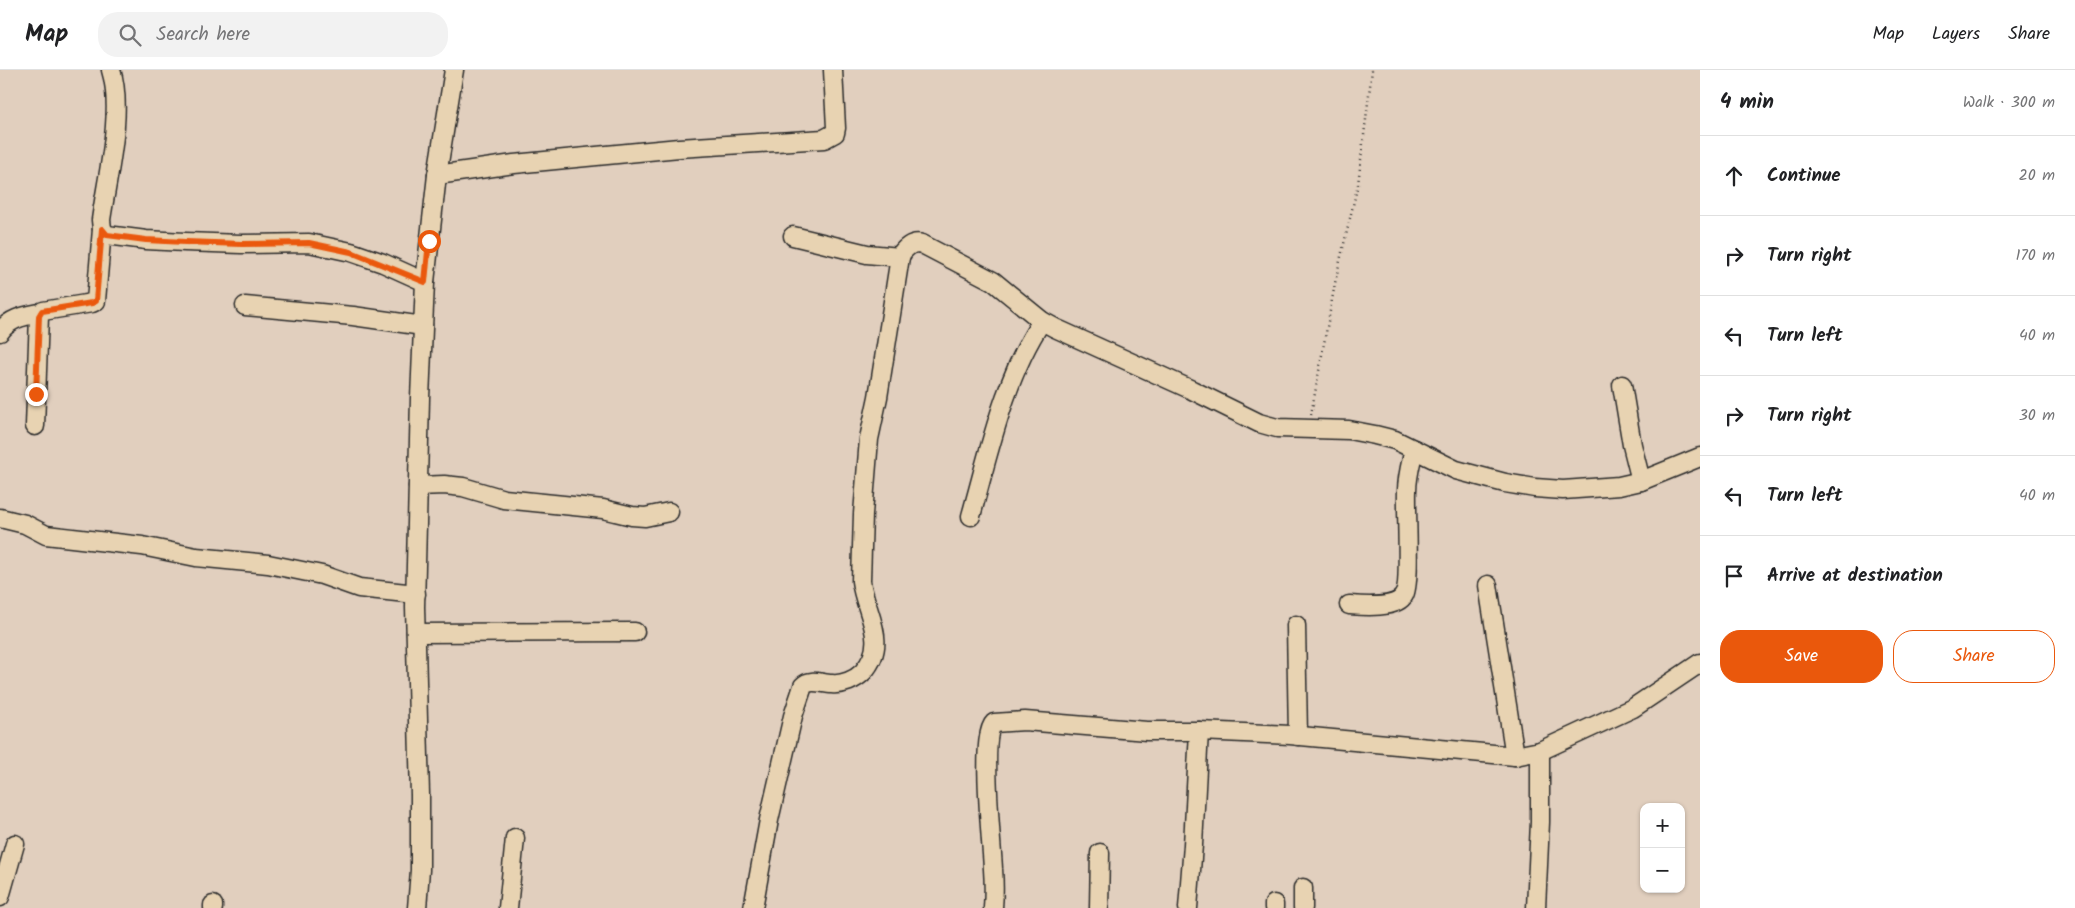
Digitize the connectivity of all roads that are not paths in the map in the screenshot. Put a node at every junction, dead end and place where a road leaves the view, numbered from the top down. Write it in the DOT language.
graph roads {
  1 [pos="111,70"];
  2 [pos="454,70"];
  3 [pos="833,70"];
  4 [pos="437,175"];
  5 [pos="102,229"];
  6 [pos="793,236"];
  7 [pos="900,257"];
  8 [pos="425,282"];
  9 [pos="245,306"];
  10 [pos="40,313"];
  11 [pos="1042,321"];
  12 [pos="423,326"];
  13 [pos="0,332"];
  14 [pos="1622,385"];
  15 [pos="34,426"];
  16 [pos="1414,449"];
  17 [pos="1700,458"];
  18 [pos="1641,481"];
  19 [pos="418,486"];
  20 [pos="669,512"];
  21 [pos="970,516"];
  22 [pos="0,518"];
  23 [pos="1488,585"];
  24 [pos="416,594"];
  25 [pos="1349,605"];
  26 [pos="1296,625"];
  27 [pos="634,632"];
  28 [pos="416,633"];
  29 [pos="1700,663"];
  30 [pos="1199,731"];
  31 [pos="1298,736"];
  32 [pos="1540,752"];
  33 [pos="1515,756"];
  34 [pos="515,838"];
  35 [pos="15,844"];
  36 [pos="1100,853"];
  37 [pos="1303,888"];
  38 [pos="0,897"];
  39 [pos="417,908"];
  40 [pos="508,908"];
  41 [pos="753,908"];
  42 [pos="993,908"];
  43 [pos="1099,908"];
  44 [pos="1188,908"];
  45 [pos="1303,908"];
  46 [pos="1536,908"];
  1 -- 5 [label="street"];
  2 -- 4 [label="street"];
  3 -- 4 [label="street"];
  4 -- 8 [label="street"];
  5 -- 8 [label="street"];
  5 -- 10 [label="street"];
  6 -- 7 [label="street"];
  7 -- 11 [label="street"];
  7 -- 41 [label="street"];
  8 -- 12 [label="street"];
  9 -- 12 [label="street"];
  10 -- 13 [label="street"];
  10 -- 15 [label="street"];
  11 -- 16 [label="street"];
  11 -- 21 [label="street"];
  12 -- 19 [label="street"];
  14 -- 18 [label="street"];
  16 -- 18 [label="street"];
  16 -- 25 [label="street"];
  17 -- 18 [label="street"];
  19 -- 20 [label="street"];
  19 -- 24 [label="street"];
  22 -- 24 [label="street"];
  23 -- 33 [label="street"];
  24 -- 28 [label="street"];
  26 -- 31 [label="street"];
  27 -- 28 [label="street"];
  28 -- 39 [label="street"];
  29 -- 32 [label="street"];
  30 -- 31 [label="street"];
  30 -- 42 [label="street"];
  30 -- 44 [label="street"];
  31 -- 33 [label="street"];
  32 -- 33 [label="street"];
  32 -- 46 [label="street"];
  34 -- 40 [label="street"];
  35 -- 38 [label="street"];
  36 -- 43 [label="street"];
  37 -- 45 [label="street"];
}
